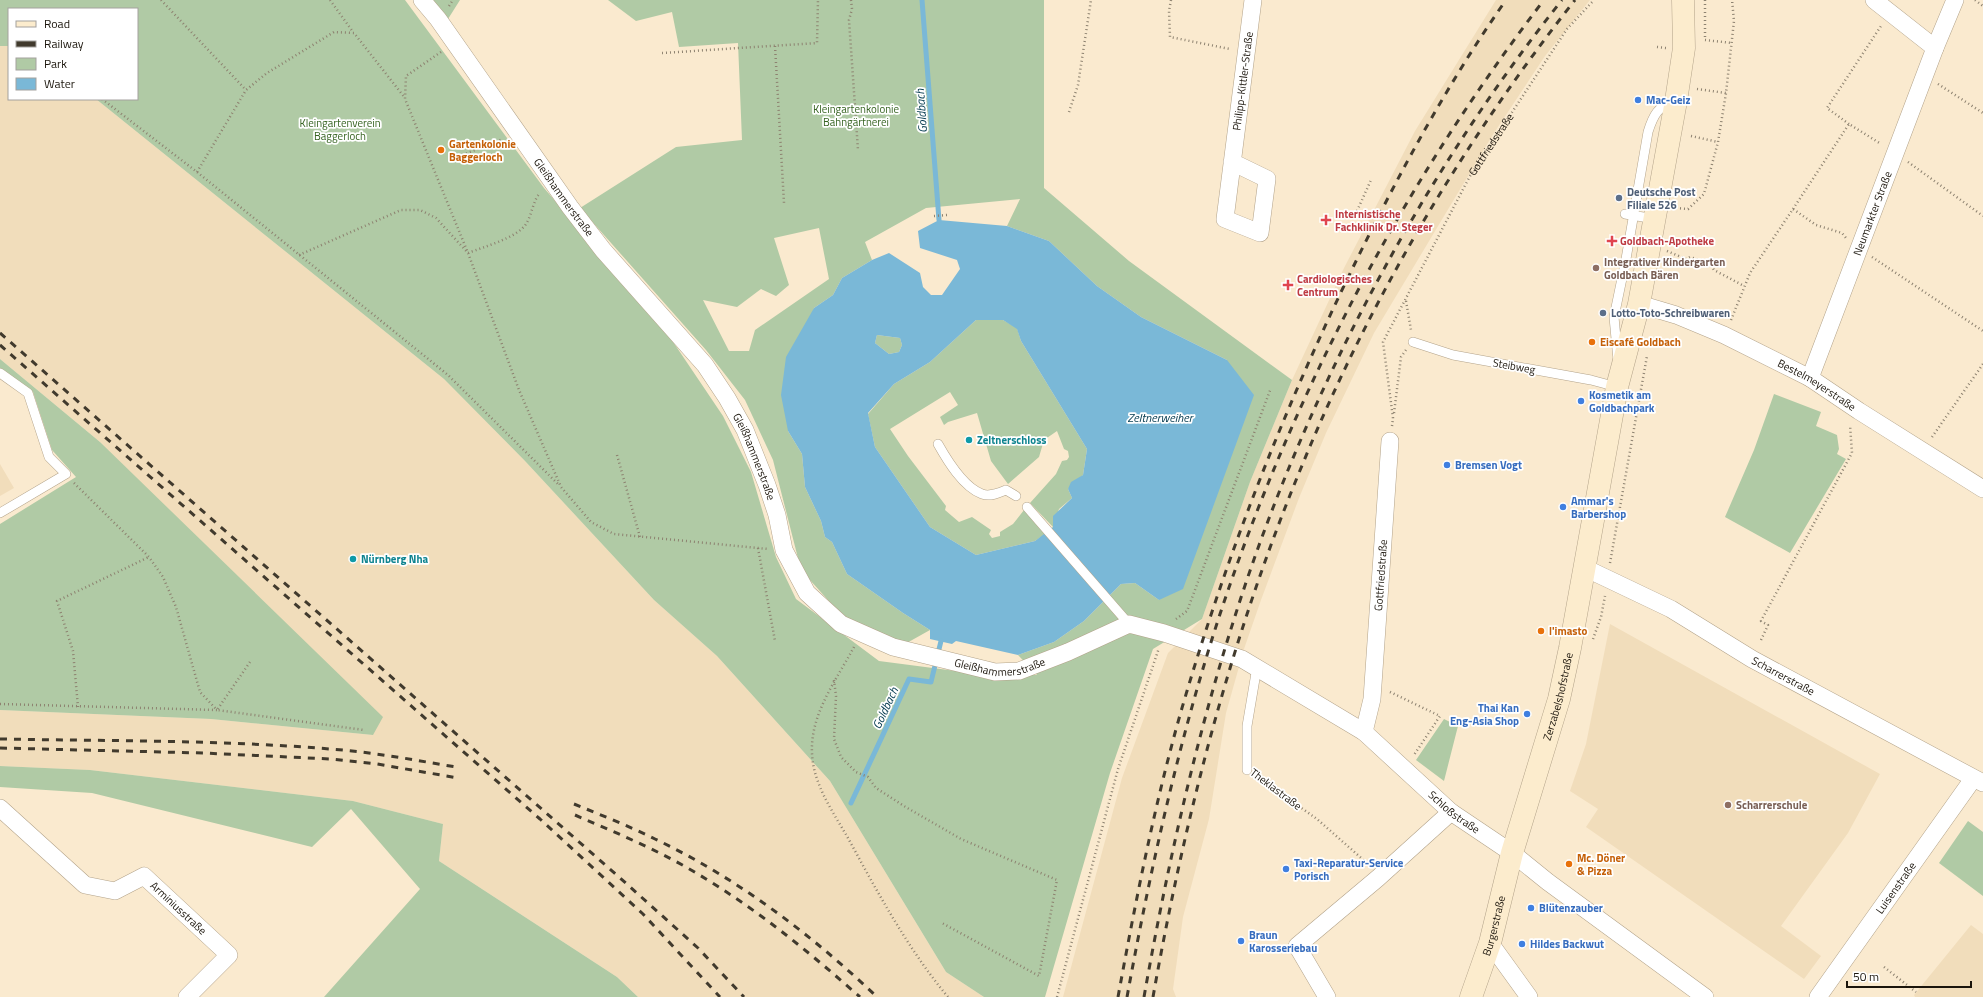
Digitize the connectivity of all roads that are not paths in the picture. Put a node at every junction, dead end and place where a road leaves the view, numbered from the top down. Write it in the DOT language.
graph roads {
  1 [pos="422,0"];
  2 [pos="1253,0"];
  3 [pos="1683,0"];
  4 [pos="1874,0"];
  5 [pos="1955,0"];
  6 [pos="1935,48"];
  7 [pos="1676,101"];
  8 [pos="1232,162"];
  9 [pos="1629,214"];
  10 [pos="1655,219"];
  11 [pos="1639,304"];
  12 [pos="1413,342"];
  13 [pos="0,373"];
  14 [pos="1810,378"];
  15 [pos="1619,379"];
  16 [pos="1390,441"];
  17 [pos="938,444"];
  18 [pos="1983,489"];
  19 [pos="1016,496"];
  20 [pos="1027,507"];
  21 [pos="0,513"];
  22 [pos="1585,568"];
  23 [pos="1129,624"];
  24 [pos="1257,667"];
  25 [pos="1364,732"];
  26 [pos="1247,770"];
  27 [pos="1978,781"];
  28 [pos="0,808"];
  29 [pos="1451,812"];
  30 [pos="1512,853"];
  31 [pos="1490,942"];
  32 [pos="188,997"];
  33 [pos="1328,997"];
  34 [pos="1471,997"];
  35 [pos="1529,997"];
  36 [pos="1705,997"];
  37 [pos="1818,997"];
  1 -- 23 [label="street, Gleißhammerstraße"];
  2 -- 8 [label="street, Philipp-Kittler-Straße"];
  3 -- 7 [label="street, Zerzabelshofstraße"];
  4 -- 6 [label="street"];
  5 -- 6 [label="street, Neumarkter Straße"];
  6 -- 14 [label="street, Neumarkter Straße"];
  7 -- 9 [label="lane, Zerzabelshofstraße"];
  7 -- 10 [label="street, Zerzabelshofstraße"];
  9 -- 10 [label="lane"];
  9 -- 15 [label="lane, Zerzabelshofstraße"];
  10 -- 11 [label="street, Zerzabelshofstraße"];
  11 -- 14 [label="street, Bestelmeyerstraße"];
  11 -- 15 [label="street, Zerzabelshofstraße"];
  12 -- 15 [label="lane, Steibweg"];
  13 -- 21 [label="lane"];
  14 -- 18 [label="street, Bestelmeyerstraße"];
  15 -- 22 [label="street, Zerzabelshofstraße"];
  16 -- 25 [label="street, Gottfriedstraße"];
  17 -- 19 [label="lane"];
  20 -- 23 [label="lane"];
  22 -- 27 [label="street, Scharrerstraße"];
  22 -- 30 [label="street, Zerzabelshofstraße"];
  23 -- 24 [label="street, Schloßstraße"];
  24 -- 25 [label="street, Schloßstraße"];
  24 -- 26 [label="lane, Theklastraße"];
  25 -- 29 [label="street, Schloßstraße"];
  27 -- 37 [label="street, Luisenstraße"];
  28 -- 32 [label="street, Arminiusstraße"];
  29 -- 30 [label="street, Schloßstraße"];
  29 -- 33 [label="street"];
  30 -- 31 [label="street, Burgerstraße"];
  30 -- 36 [label="street, Schloßstraße"];
  31 -- 34 [label="street, Burgerstraße"];
  31 -- 35 [label="street"];
}
